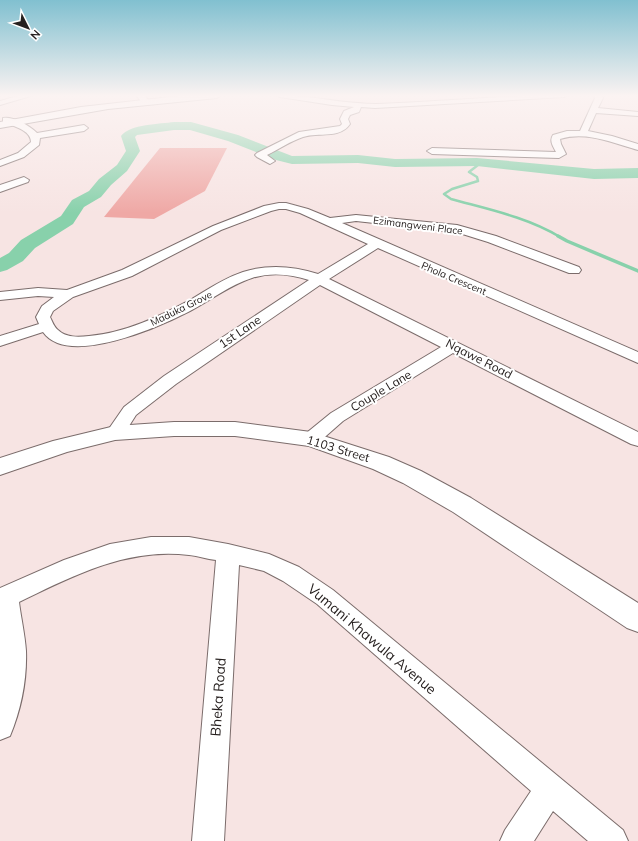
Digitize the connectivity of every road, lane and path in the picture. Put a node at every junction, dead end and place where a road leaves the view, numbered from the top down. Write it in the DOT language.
graph roads {
  1 [pos="45,134"];
  2 [pos="303,134"];
  3 [pos="566,134"];
  4 [pos="590,134"];
  5 [pos="34,136"];
  6 [pos="638,147"];
  7 [pos="432,151"];
  8 [pos="270,161"];
  9 [pos="0,163"];
  10 [pos="24,180"];
  11 [pos="0,189"];
  12 [pos="327,222"];
  13 [pos="376,244"];
  14 [pos="574,270"];
  15 [pos="319,279"];
  16 [pos="68,294"];
  17 [pos="0,296"];
  18 [pos="47,326"];
  19 [pos="0,341"];
  20 [pos="454,346"];
  21 [pos="638,358"];
  22 [pos="115,433"];
  23 [pos="311,439"];
  24 [pos="638,440"];
  25 [pos="0,467"];
  26 [pos="228,554"];
  27 [pos="3,598"];
  28 [pos="638,619"];
  29 [pos="0,726"];
  30 [pos="550,789"];
  31 [pos="208,841"];
  32 [pos="516,841"];
  33 [pos="612,841"];
  1 -- 5 [label="street"];
  2 -- 8 [label="street"];
  3 -- 7 [label="street"];
  4 -- 6 [label="street"];
  5 -- 9 [label="street"];
  10 -- 11 [label="street"];
  12 -- 13 [label="street, Phola Crescent"];
  12 -- 14 [label="street, Ezimangweni Place"];
  12 -- 16 [label="street, Phola Crescent"];
  13 -- 15 [label="street, 1st Lane"];
  13 -- 21 [label="street, Phola Crescent"];
  15 -- 18 [label="street, Maduka Grove"];
  15 -- 20 [label="street, Nqawe Road"];
  15 -- 22 [label="street, 1st Lane"];
  16 -- 17 [label="street"];
  16 -- 18 [label="street"];
  18 -- 19 [label="street"];
  20 -- 23 [label="street, Couple Lane"];
  20 -- 24 [label="street, Nqawe Road"];
  22 -- 23 [label="street, 1103 Street"];
  22 -- 25 [label="street, 1103 Street"];
  23 -- 28 [label="street, 1103 Street"];
  26 -- 27 [label="street, Vumani Khawula Avenue"];
  26 -- 30 [label="street, Vumani Khawula Avenue"];
  26 -- 31 [label="street, Bheka Road"];
  27 -- 29 [label="street"];
  30 -- 32 [label="street"];
  30 -- 33 [label="street, Vumani Khawula Avenue"];
}
